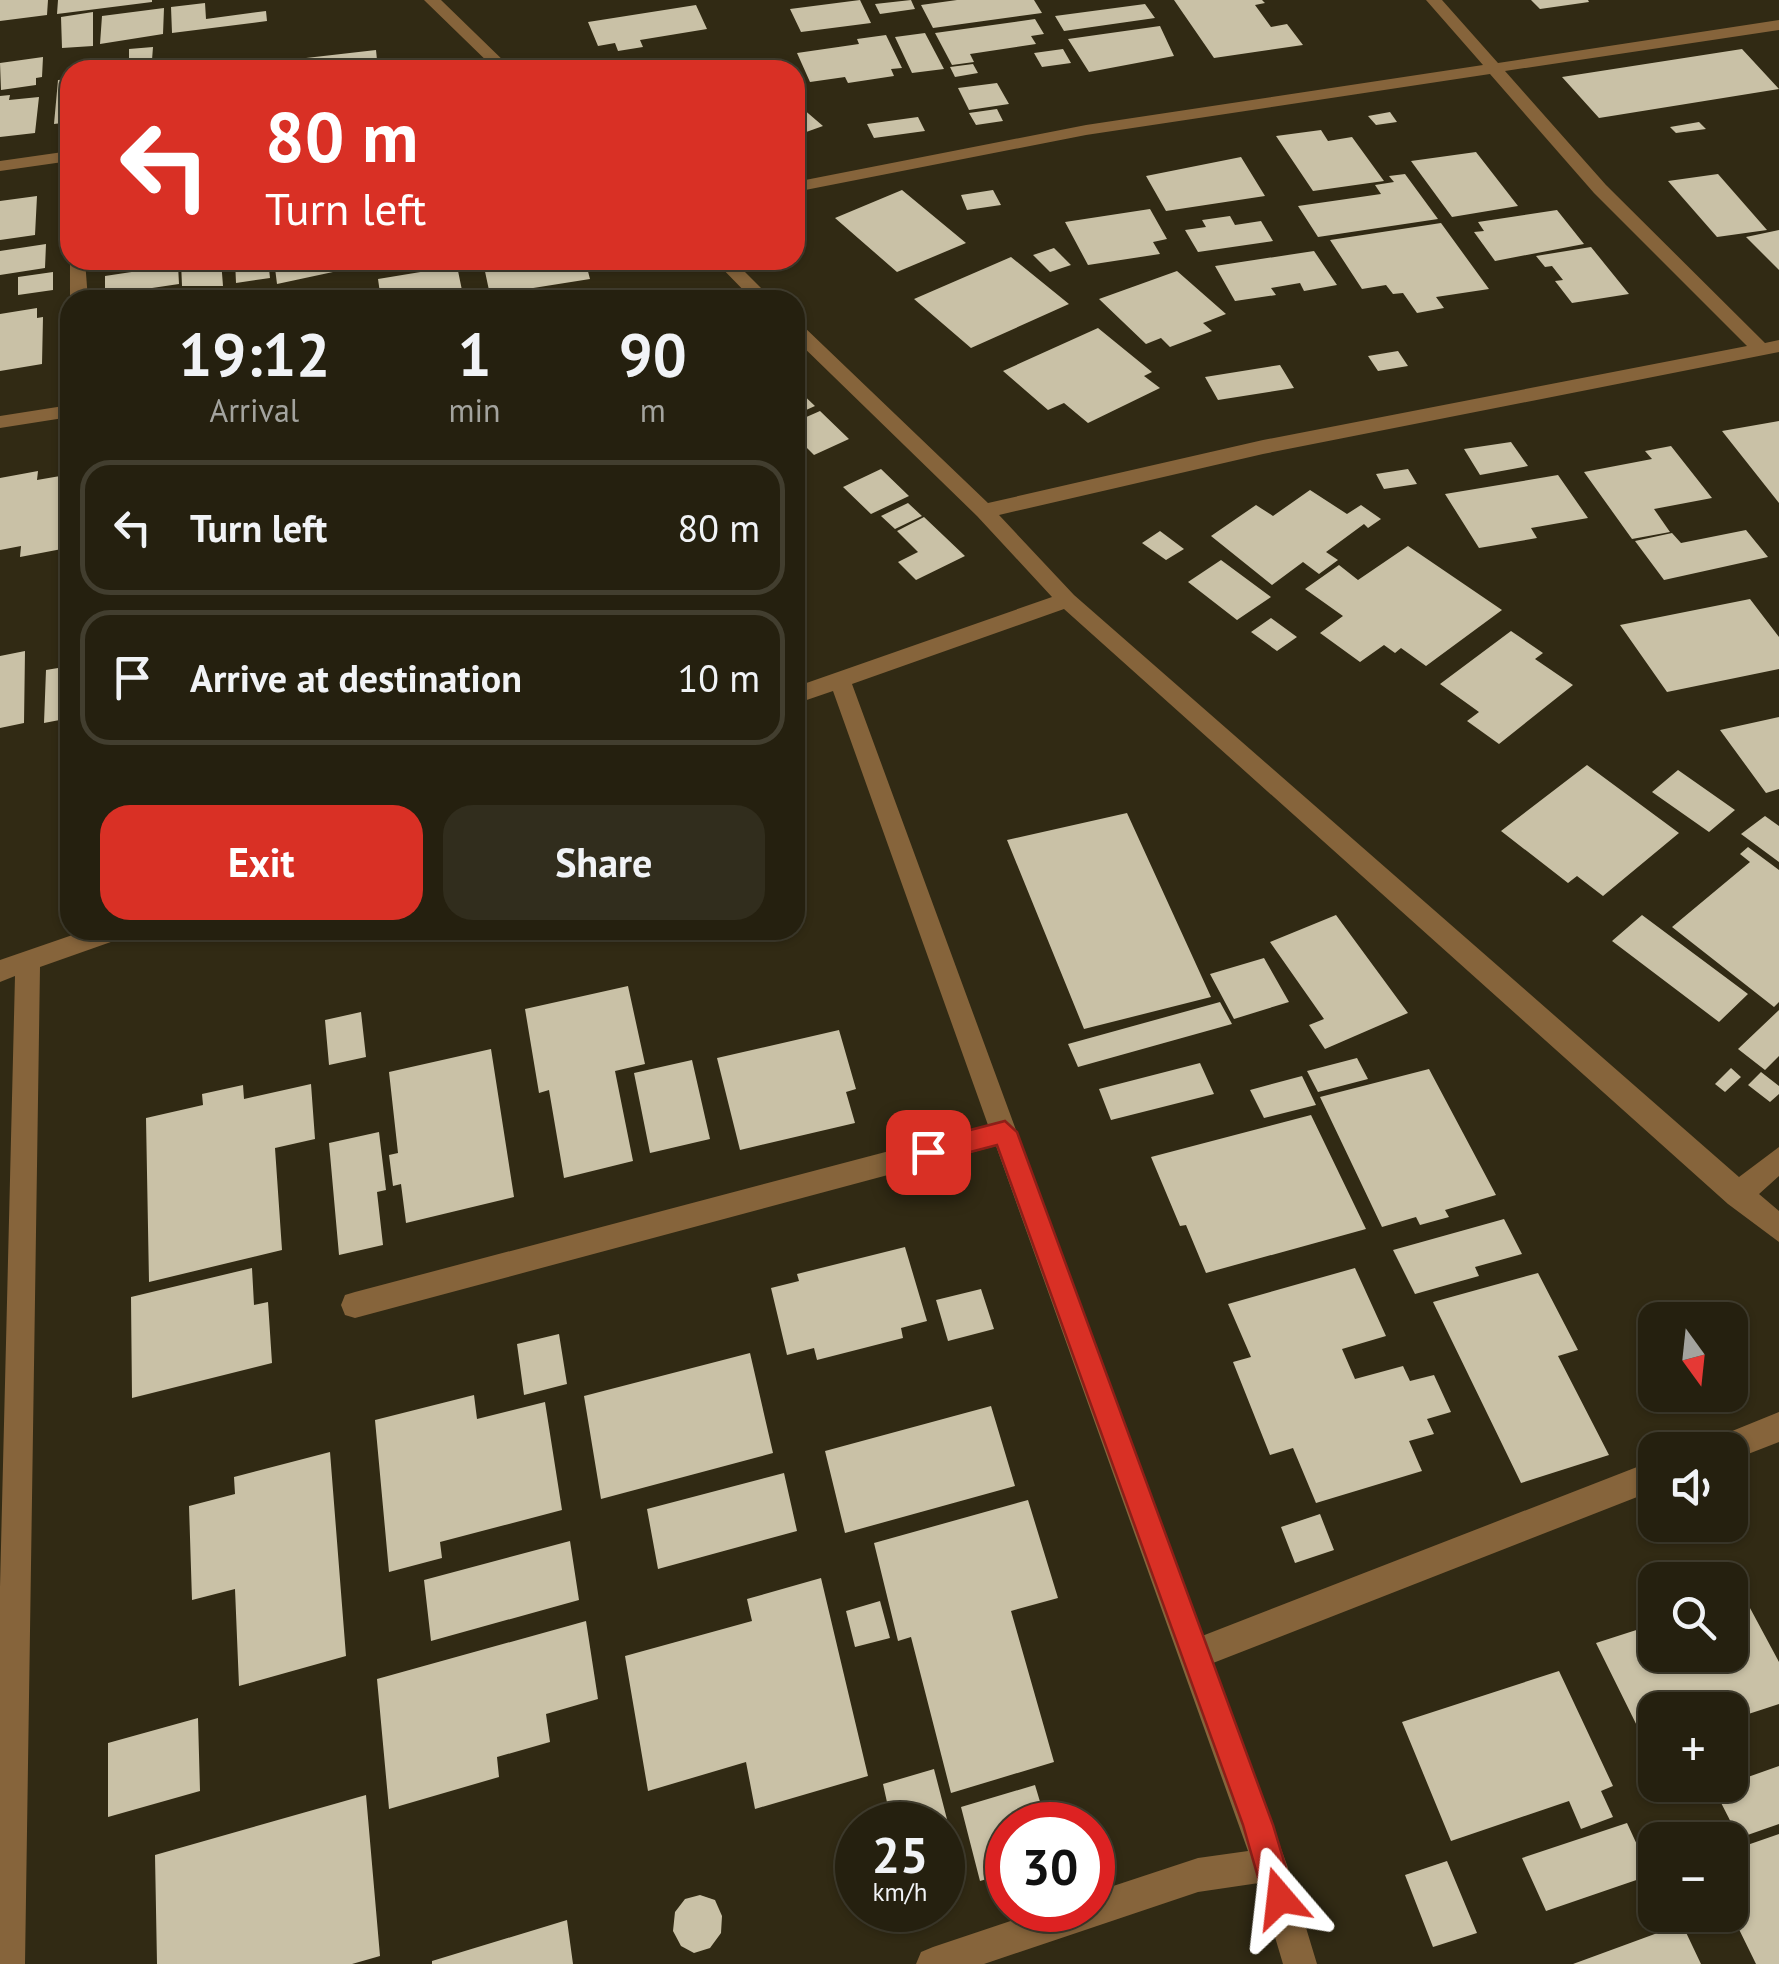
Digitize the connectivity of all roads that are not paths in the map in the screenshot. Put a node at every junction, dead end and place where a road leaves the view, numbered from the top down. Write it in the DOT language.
graph roads {
  1 [pos="432,0"];
  2 [pos="1434,0"];
  3 [pos="1779,25"];
  4 [pos="495,60"];
  5 [pos="1494,71"];
  6 [pos="60,157"];
  7 [pos="0,166"];
  8 [pos="805,185"];
  9 [pos="733,270"];
  10 [pos="754,290"];
  11 [pos="805,340"];
  12 [pos="1770,348"];
  13 [pos="60,413"];
  14 [pos="0,422"];
  15 [pos="984,512"];
  16 [pos="1068,600"];
  17 [pos="840,681"];
  18 [pos="805,693"];
  19 [pos="88,940"];
  20 [pos="14,966"];
  21 [pos="1005,1132"];
  22 [pos="1779,1159"];
  23 [pos="1738,1194"];
  24 [pos="1779,1229"];
  25 [pos="356,1305"];
  26 [pos="1779,1427"];
  27 [pos="1748,1439"];
  28 [pos="1638,1482"];
  29 [pos="1196,1654"];
  30 [pos="1270,1866"];
  31 [pos="8,1964"];
  32 [pos="934,1964"];
  33 [pos="1300,1964"];
  1 -- 4 [label="street"];
  2 -- 5 [label="street"];
  3 -- 5 [label="street"];
  5 -- 8 [label="street"];
  5 -- 12 [label="street"];
  6 -- 7 [label="street"];
  9 -- 10 [label="street"];
  11 -- 15 [label="street"];
  12 -- 15 [label="street"];
  13 -- 14 [label="street"];
  15 -- 16 [label="street"];
  16 -- 17 [label="street"];
  16 -- 23 [label="street"];
  17 -- 18 [label="street"];
  17 -- 21 [label="street"];
  19 -- 20 [label="street"];
  20 -- 31 [label="street"];
  21 -- 25 [label="street"];
  21 -- 29 [label="street"];
  22 -- 23 [label="street"];
  23 -- 24 [label="street"];
  26 -- 27 [label="street"];
  28 -- 29 [label="street"];
  29 -- 30 [label="street"];
  30 -- 32 [label="street"];
  30 -- 33 [label="street"];
}
